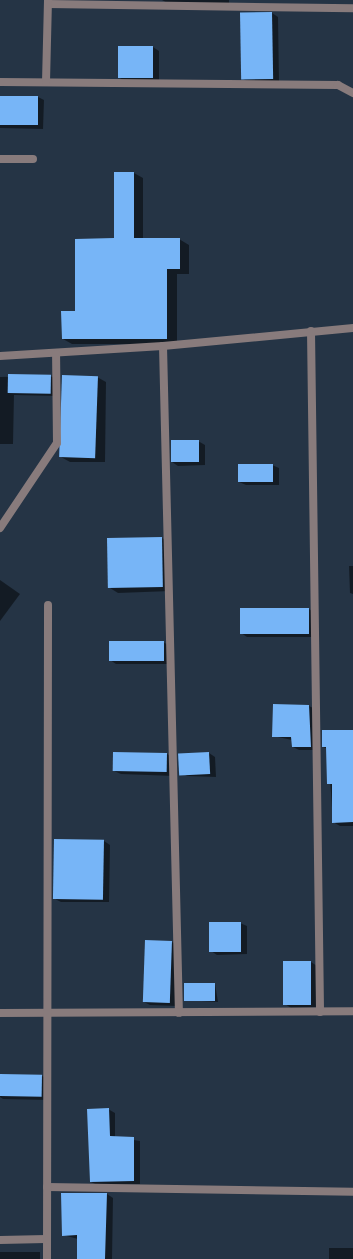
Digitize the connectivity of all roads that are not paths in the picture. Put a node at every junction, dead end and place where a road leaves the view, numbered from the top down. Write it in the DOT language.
graph roads {
  1 [pos="48,2"];
  2 [pos="353,8"];
  3 [pos="0,82"];
  4 [pos="46,82"];
  5 [pos="353,93"];
  6 [pos="0,159"];
  7 [pos="33,159"];
  8 [pos="353,328"];
  9 [pos="311,331"];
  10 [pos="163,346"];
  11 [pos="56,354"];
  12 [pos="0,356"];
  13 [pos="0,528"];
  14 [pos="48,605"];
  15 [pos="353,1011"];
  16 [pos="179,1012"];
  17 [pos="320,1012"];
  18 [pos="0,1013"];
  19 [pos="46,1013"];
  20 [pos="47,1187"];
  21 [pos="353,1192"];
  22 [pos="46,1239"];
  23 [pos="0,1240"];
  24 [pos="47,1259"];
  1 -- 2 [label="street"];
  1 -- 4 [label="street"];
  3 -- 4 [label="street"];
  4 -- 5 [label="street"];
  6 -- 7 [label="street"];
  8 -- 9 [label="street"];
  9 -- 10 [label="street"];
  9 -- 17 [label="street"];
  10 -- 11 [label="street"];
  10 -- 16 [label="street"];
  11 -- 12 [label="street"];
  11 -- 13 [label="street"];
  14 -- 19 [label="street"];
  15 -- 17 [label="street"];
  16 -- 17 [label="street"];
  16 -- 19 [label="street"];
  18 -- 19 [label="street"];
  19 -- 20 [label="street"];
  20 -- 21 [label="street"];
  20 -- 22 [label="street"];
  22 -- 23 [label="street"];
  22 -- 24 [label="street"];
}
